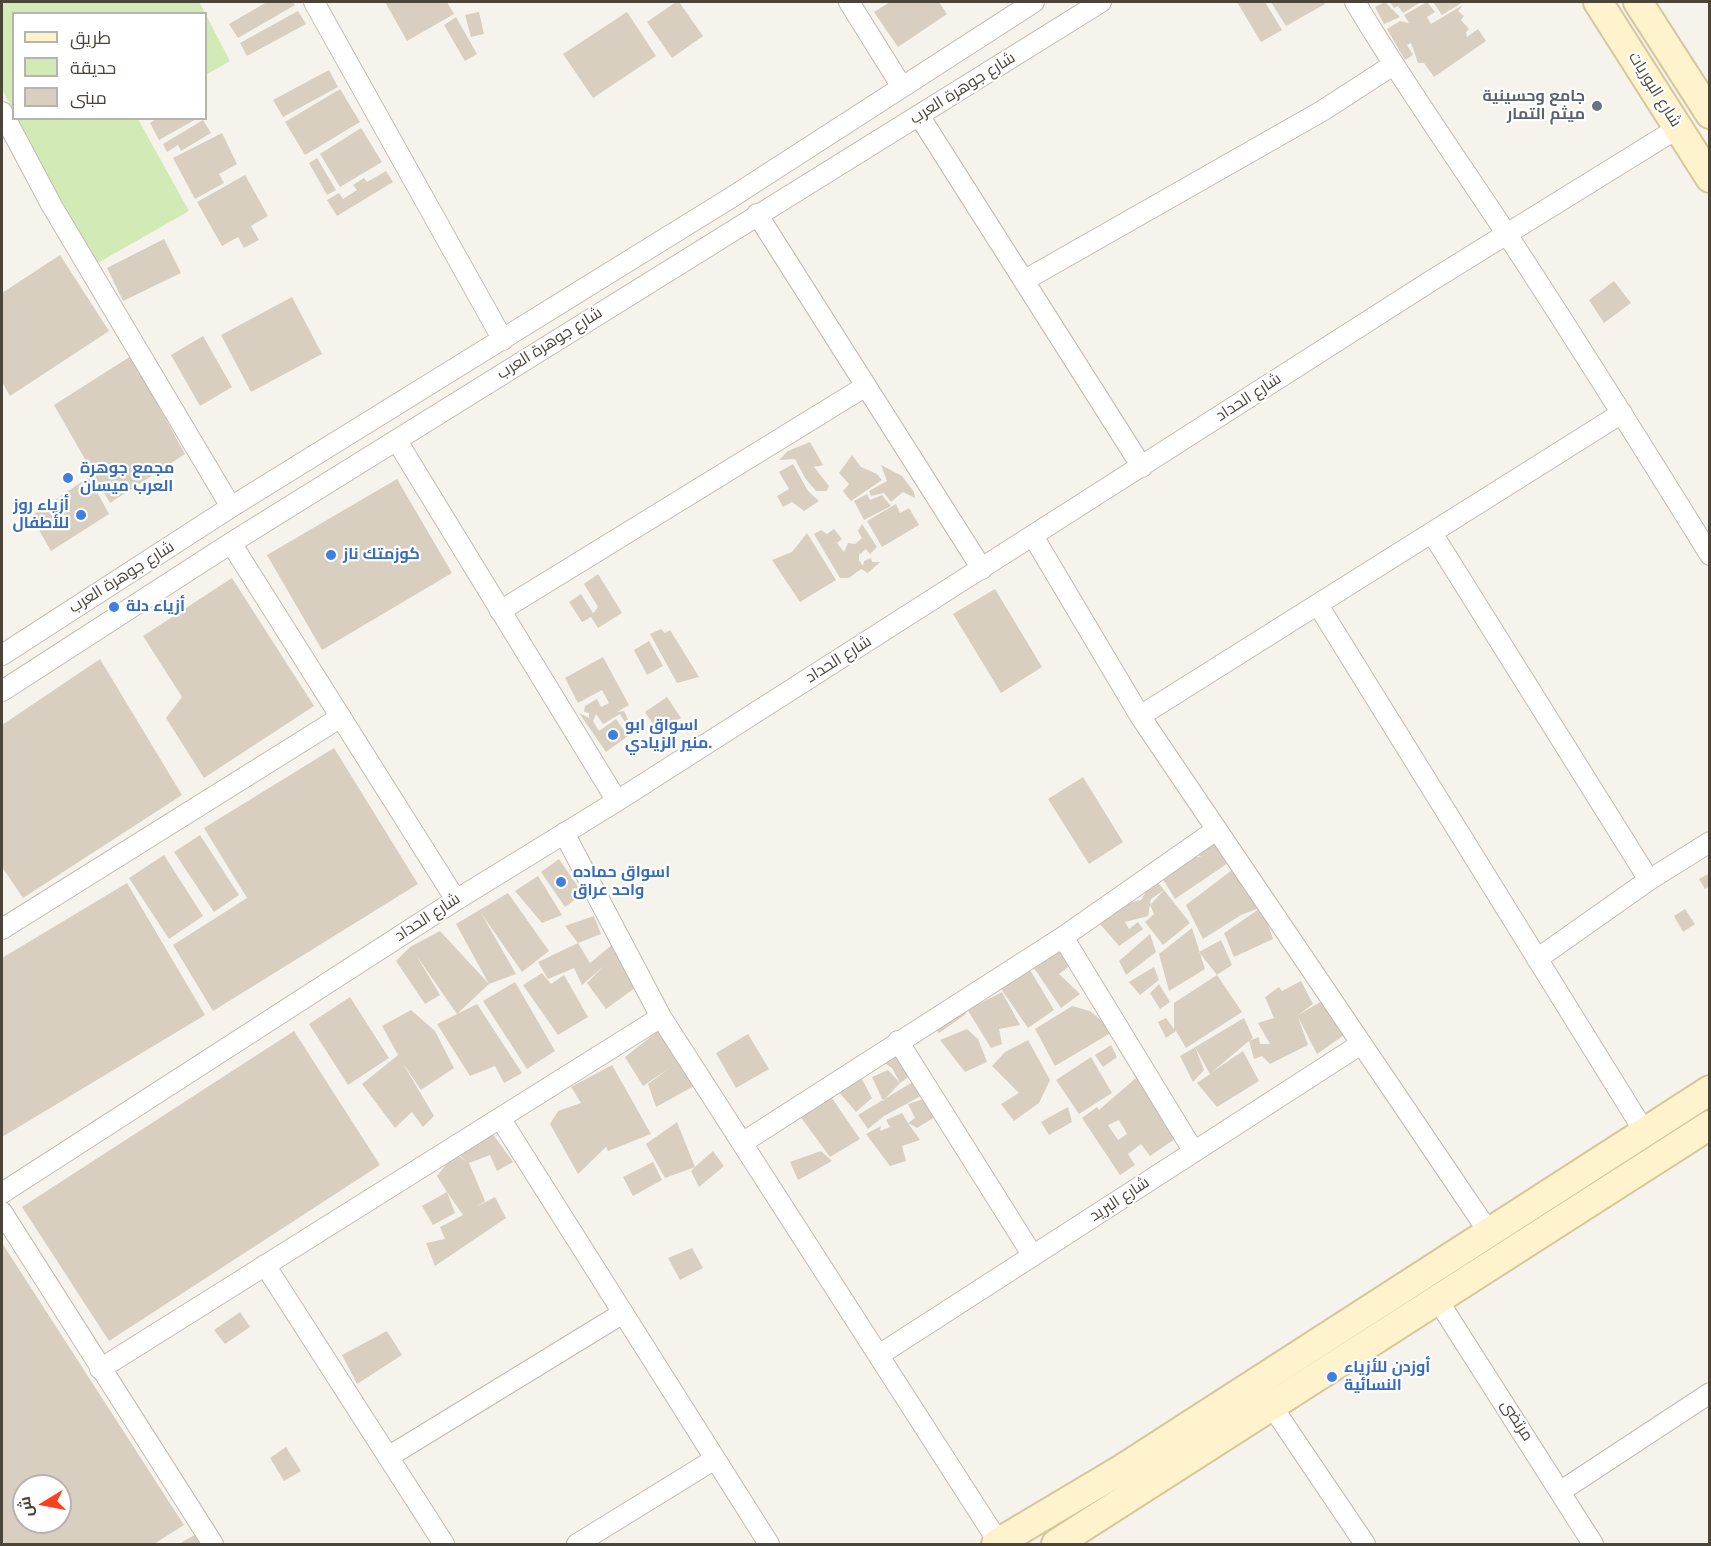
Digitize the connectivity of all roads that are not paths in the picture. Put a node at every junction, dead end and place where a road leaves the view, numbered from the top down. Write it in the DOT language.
graph roads {
  1 [pos="314,2"];
  2 [pos="849,2"];
  3 [pos="1034,2"];
  4 [pos="1101,2"];
  5 [pos="1355,2"];
  6 [pos="1598,2"];
  7 [pos="1638,2"];
  8 [pos="1393,65"];
  9 [pos="902,87"];
  10 [pos="2,112"];
  11 [pos="1710,114"];
  12 [pos="920,117"];
  13 [pos="1678,128"];
  14 [pos="8,141"];
  15 [pos="1710,178"];
  16 [pos="757,214"];
  17 [pos="1507,234"];
  18 [pos="1025,280"];
  19 [pos="503,340"];
  20 [pos="866,386"];
  21 [pos="1622,413"];
  22 [pos="397,441"];
  23 [pos="1142,466"];
  24 [pos="231,507"];
  25 [pos="1432,533"];
  26 [pos="1033,536"];
  27 [pos="231,543"];
  28 [pos="1710,555"];
  29 [pos="982,569"];
  30 [pos="1318,605"];
  31 [pos="501,611"];
  32 [pos="2,655"];
  33 [pos="2,691"];
  34 [pos="1140,716"];
  35 [pos="341,717"];
  36 [pos="617,801"];
  37 [pos="1216,830"];
  38 [pos="564,833"];
  39 [pos="1710,842"];
  40 [pos="1649,880"];
  41 [pos="456,900"];
  42 [pos="2,929"];
  43 [pos="1063,937"];
  44 [pos="1537,958"];
  45 [pos="661,1017"];
  46 [pos="898,1041"];
  47 [pos="1360,1044"];
  48 [pos="1710,1090"];
  49 [pos="500,1118"];
  50 [pos="1710,1125"];
  51 [pos="1644,1131"];
  52 [pos="742,1143"];
  53 [pos="1194,1152"];
  54 [pos="2,1193"];
  55 [pos="2,1212"];
  56 [pos="1488,1231"];
  57 [pos="1033,1256"];
  58 [pos="265,1265"];
  59 [pos="1437,1299"];
  60 [pos="623,1313"];
  61 [pos="879,1355"];
  62 [pos="100,1370"];
  63 [pos="1710,1393"];
  64 [pos="1270,1405"];
  65 [pos="1184,1428"];
  66 [pos="1201,1453"];
  67 [pos="388,1457"];
  68 [pos="715,1459"];
  69 [pos="1122,1469"];
  70 [pos="1562,1491"];
  71 [pos="1140,1493"];
  72 [pos="998,1544"];
  73 [pos="213,1545"];
  74 [pos="444,1545"];
  75 [pos="577,1545"];
  76 [pos="769,1545"];
  77 [pos="1056,1545"];
  78 [pos="1365,1545"];
  79 [pos="1593,1545"];
  1 -- 19 [label="street"];
  2 -- 9 [label="street"];
  3 -- 9 [label="street, شارع جوهرة العرب"];
  4 -- 12 [label="street, شارع جوهرة العرب"];
  5 -- 8 [label="street"];
  6 -- 13 [label="street, شارع البوريات"];
  7 -- 11 [label="street, شارع البوريات"];
  8 -- 17 [label="street"];
  8 -- 18 [label="street"];
  9 -- 19 [label="street, شارع جوهرة العرب"];
  10 -- 14 [label="street"];
  12 -- 16 [label="street, شارع جوهرة العرب"];
  12 -- 18 [label="street"];
  13 -- 15 [label="street, شارع البوريات"];
  13 -- 17 [label="street, شارع الحداد"];
  14 -- 24 [label="street"];
  16 -- 20 [label="street"];
  16 -- 22 [label="street, شارع جوهرة العرب"];
  17 -- 21 [label="street"];
  17 -- 23 [label="street, شارع الحداد"];
  18 -- 23 [label="street"];
  19 -- 24 [label="street, شارع جوهرة العرب"];
  20 -- 29 [label="street"];
  20 -- 31 [label="street"];
  21 -- 25 [label="street"];
  21 -- 28 [label="street"];
  22 -- 27 [label="street, شارع جوهرة العرب"];
  22 -- 31 [label="street"];
  23 -- 26 [label="street, شارع الحداد"];
  24 -- 32 [label="street, شارع جوهرة العرب"];
  25 -- 30 [label="street"];
  25 -- 40 [label="street"];
  26 -- 29 [label="street, شارع الحداد"];
  26 -- 34 [label="street"];
  27 -- 33 [label="street, شارع جوهرة العرب"];
  27 -- 35 [label="street"];
  29 -- 36 [label="street, شارع الحداد"];
  30 -- 34 [label="street"];
  30 -- 44 [label="street"];
  31 -- 36 [label="street"];
  34 -- 37 [label="street"];
  35 -- 41 [label="street"];
  35 -- 42 [label="street"];
  36 -- 38 [label="street, شارع الحداد"];
  37 -- 43 [label="street"];
  37 -- 47 [label="street"];
  38 -- 41 [label="street, شارع الحداد"];
  38 -- 45 [label="street"];
  39 -- 40 [label="street"];
  40 -- 44 [label="street"];
  41 -- 54 [label="street, شارع الحداد"];
  43 -- 46 [label="street"];
  43 -- 53 [label="street"];
  44 -- 51 [label="street"];
  45 -- 49 [label="street"];
  45 -- 52 [label="street"];
  46 -- 52 [label="street"];
  46 -- 57 [label="street"];
  47 -- 53 [label="street, شارع البريد"];
  47 -- 56 [label="street"];
  48 -- 51 [label="street"];
  49 -- 58 [label="street"];
  49 -- 60 [label="street"];
  50 -- 59 [label="street"];
  51 -- 56 [label="street"];
  52 -- 61 [label="street"];
  53 -- 57 [label="street, شارع البريد"];
  55 -- 62 [label="street"];
  56 -- 65 [label="street"];
  57 -- 61 [label="street, شارع البريد"];
  58 -- 62 [label="street"];
  58 -- 67 [label="street"];
  59 -- 64 [label="street"];
  59 -- 70 [label="street, مرتضى"];
  60 -- 67 [label="street"];
  60 -- 68 [label="street"];
  61 -- 72 [label="street"];
  62 -- 73 [label="street"];
  63 -- 70 [label="street"];
  64 -- 66 [label="street"];
  64 -- 78 [label="street"];
  65 -- 66 [label="street"];
  65 -- 69 [label="street"];
  66 -- 71 [label="street"];
  67 -- 74 [label="street"];
  68 -- 75 [label="street"];
  68 -- 76 [label="street"];
  69 -- 71 [label="street"];
  69 -- 72 [label="street"];
  70 -- 79 [label="street, مرتضى"];
  71 -- 77 [label="street"];
}
